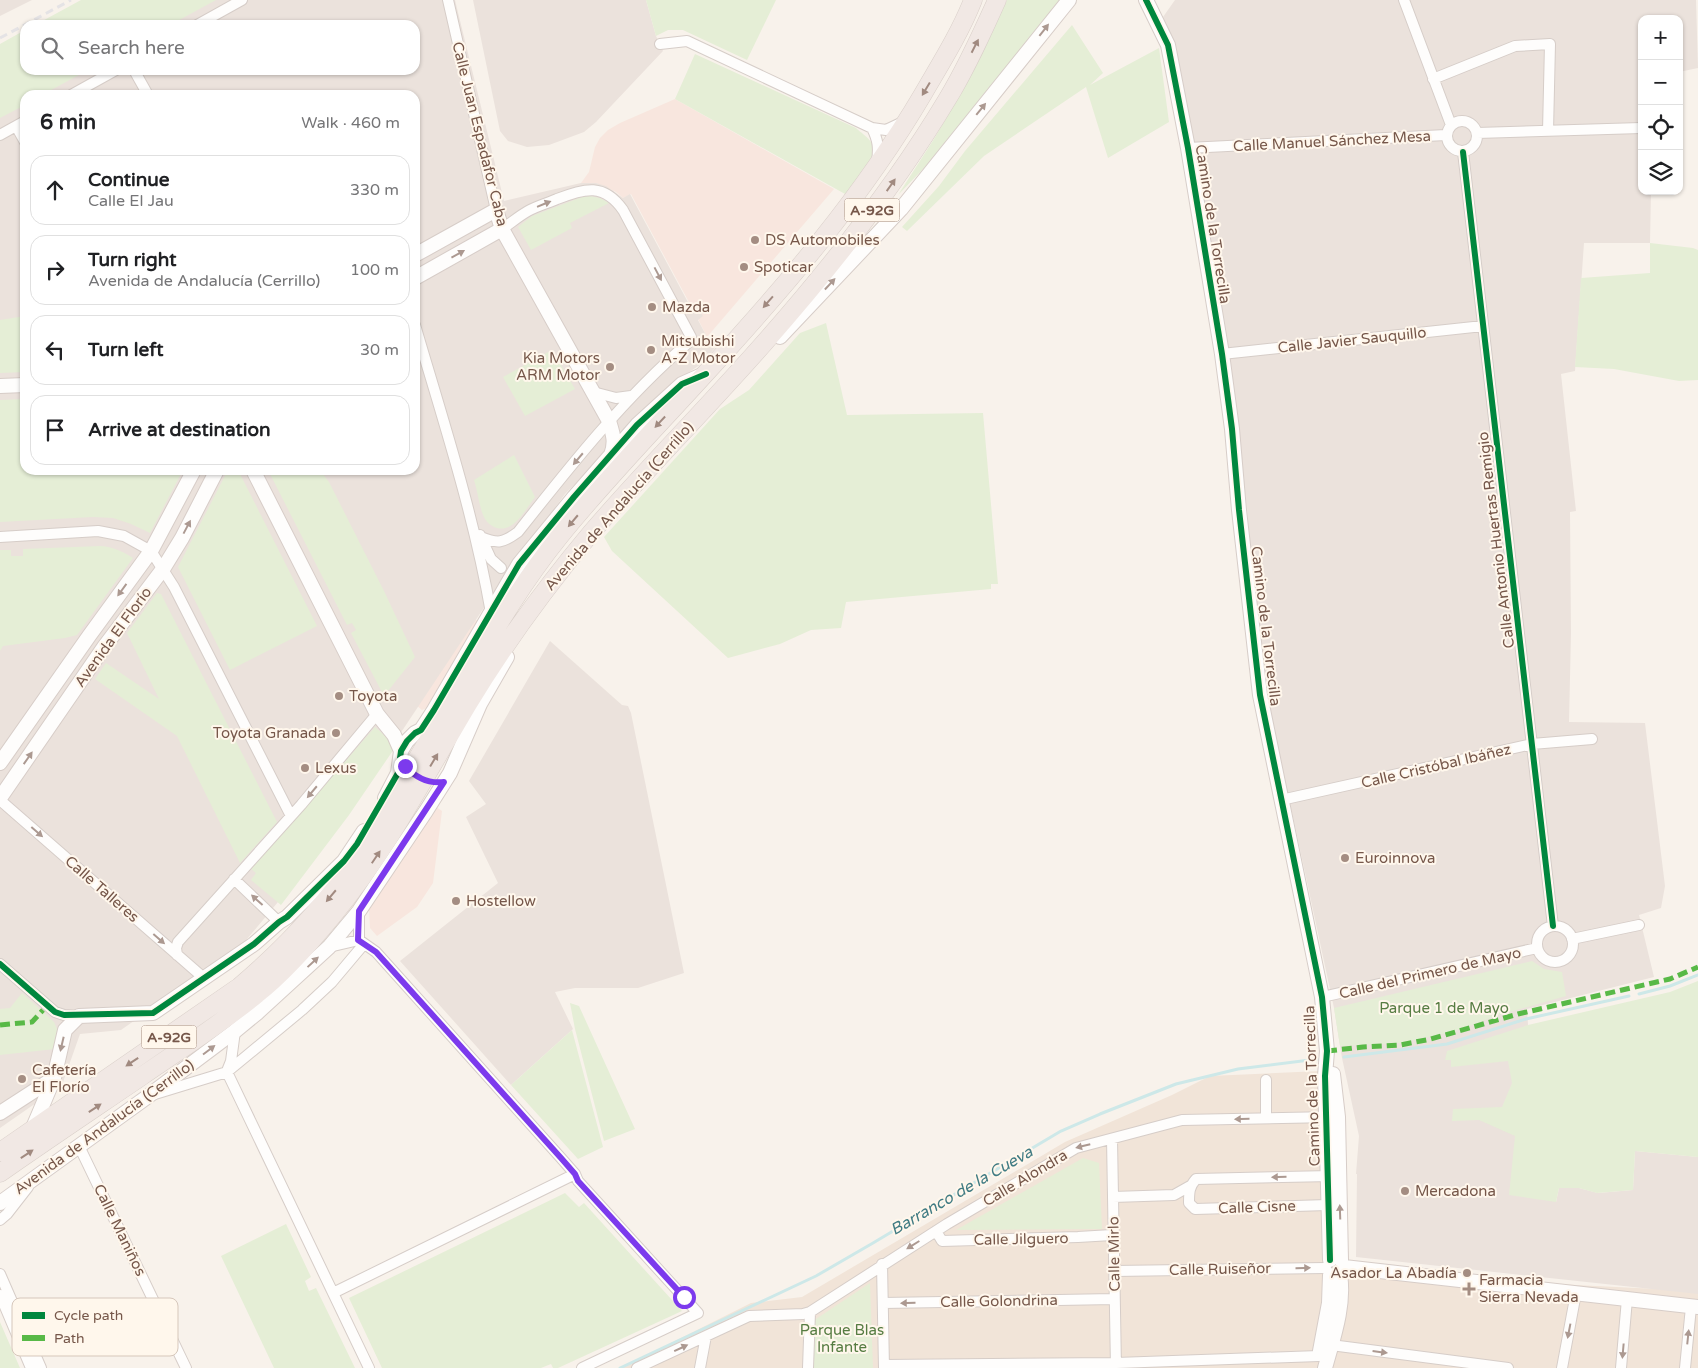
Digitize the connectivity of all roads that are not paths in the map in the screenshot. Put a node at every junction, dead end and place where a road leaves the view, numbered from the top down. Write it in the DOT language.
graph roads {
  1 [pos="242,0"];
  2 [pos="448,0"];
  3 [pos="973,0"];
  4 [pos="997,0"];
  5 [pos="1069,0"];
  6 [pos="1146,0"];
  7 [pos="1404,0"];
  8 [pos="206,20"];
  9 [pos="660,44"];
  10 [pos="107,75"];
  11 [pos="137,75"];
  12 [pos="1433,80"];
  13 [pos="80,90"];
  14 [pos="145,90"];
  15 [pos="908,119"];
  16 [pos="20,123"];
  17 [pos="872,128"];
  18 [pos="1638,128"];
  19 [pos="1448,130"];
  20 [pos="1548,131"];
  21 [pos="1477,133"];
  22 [pos="0,134"];
  23 [pos="1188,148"];
  24 [pos="1463,152"];
  25 [pos="876,169"];
  26 [pos="496,210"];
  27 [pos="502,229"];
  28 [pos="420,252"];
  29 [pos="420,275"];
  30 [pos="1483,326"];
  31 [pos="420,341"];
  32 [pos="1222,354"];
  33 [pos="706,374"];
  34 [pos="20,385"];
  35 [pos="0,386"];
  36 [pos="593,392"];
  37 [pos="631,396"];
  38 [pos="714,398"];
  39 [pos="609,421"];
  40 [pos="637,425"];
  41 [pos="611,455"];
  42 [pos="191,475"];
  43 [pos="214,475"];
  44 [pos="256,475"];
  45 [pos="604,483"];
  46 [pos="574,497"];
  47 [pos="472,522"];
  48 [pos="0,536"];
  49 [pos="481,537"];
  50 [pos="151,551"];
  51 [pos="519,564"];
  52 [pos="501,568"];
  53 [pos="163,569"];
  54 [pos="487,585"];
  55 [pos="491,615"];
  56 [pos="518,628"];
  57 [pos="382,719"];
  58 [pos="429,734"];
  59 [pos="1592,739"];
  60 [pos="1532,744"];
  61 [pos="456,757"];
  62 [pos="0,763"];
  63 [pos="408,766"];
  64 [pos="444,782"];
  65 [pos="0,799"];
  66 [pos="1281,800"];
  67 [pos="382,802"];
  68 [pos="291,816"];
  69 [pos="378,825"];
  70 [pos="234,879"];
  71 [pos="359,911"];
  72 [pos="279,922"];
  73 [pos="1640,925"];
  74 [pos="1553,926"];
  75 [pos="1572,939"];
  76 [pos="361,942"];
  77 [pos="329,947"];
  78 [pos="1537,948"];
  79 [pos="177,955"];
  80 [pos="0,964"];
  81 [pos="205,979"];
  82 [pos="277,995"];
  83 [pos="1322,997"];
  84 [pos="232,1013"];
  85 [pos="79,1016"];
  86 [pos="235,1031"];
  87 [pos="233,1048"];
  88 [pos="248,1055"];
  89 [pos="227,1072"];
  90 [pos="54,1078"];
  91 [pos="1266,1080"];
  92 [pos="147,1097"];
  93 [pos="0,1113"];
  94 [pos="1332,1117"];
  95 [pos="1266,1118"];
  96 [pos="31,1131"];
  97 [pos="1112,1139"];
  98 [pos="79,1146"];
  99 [pos="0,1152"];
  100 [pos="0,1173"];
  101 [pos="575,1174"];
  102 [pos="1333,1176"];
  103 [pos="34,1179"];
  104 [pos="1190,1186"];
  105 [pos="1174,1195"];
  106 [pos="1113,1197"];
  107 [pos="0,1203"];
  108 [pos="1189,1203"];
  109 [pos="1328,1204"];
  110 [pos="0,1220"];
  111 [pos="936,1231"];
  112 [pos="1112,1235"];
  113 [pos="882,1264"];
  114 [pos="1335,1268"];
  115 [pos="1114,1271"];
  116 [pos="0,1274"];
  117 [pos="333,1292"];
  118 [pos="1576,1293"];
  119 [pos="0,1295"];
  120 [pos="152,1298"];
  121 [pos="1114,1299"];
  122 [pos="1627,1299"];
  123 [pos="12,1302"];
  124 [pos="883,1303"];
  125 [pos="1694,1307"];
  126 [pos="810,1312"];
  127 [pos="12,1323"];
  128 [pos="706,1336"];
  129 [pos="1331,1345"];
  130 [pos="178,1351"];
  131 [pos="26,1356"];
  132 [pos="35,1356"];
  133 [pos="1320,1364"];
  134 [pos="649,1365"];
  135 [pos="1116,1366"];
  136 [pos="884,1367"];
  137 [pos="1494,1367"];
  138 [pos="31,1368"];
  139 [pos="40,1368"];
  140 [pos="186,1368"];
  141 [pos="369,1368"];
  142 [pos="582,1368"];
  143 [pos="637,1368"];
  144 [pos="700,1368"];
  145 [pos="808,1368"];
  146 [pos="1508,1368"];
  147 [pos="1562,1368"];
  148 [pos="1621,1368"];
  149 [pos="1685,1368"];
  1 -- 8 [label="street"];
  2 -- 26 [label="street, Calle Juan Espadafor Caba"];
  3 -- 15 [label="highway, A-92G, one-way"];
  38 -- 4 [label="highway, A-92G, one-way"];
  38 -- 5 [label="street, one-way"];
  6 -- 23 [label="street, Camino de la Torrecilla"];
  7 -- 12 [label="street"];
  9 -- 17 [label="street"];
  10 -- 13 [label="street"];
  11 -- 14 [label="street"];
  12 -- 19 [label="street"];
  12 -- 20 [label="street"];
  15 -- 17 [label="street"];
  15 -- 25 [label="highway, A-92G"];
  16 -- 22 [label="street"];
  17 -- 25 [label="street"];
  18 -- 20 [label="street"];
  19 -- 21 [label="street"];
  19 -- 23 [label="street, Calle Manuel Sánchez Mesa"];
  19 -- 24 [label="street"];
  20 -- 21 [label="street"];
  21 -- 24 [label="street"];
  23 -- 32 [label="street, Camino de la Torrecilla"];
  24 -- 30 [label="street, Calle Antonio Huertas Remigio"];
  25 -- 33 [label="highway, A-92G, one-way"];
  26 -- 27 [label="street, Calle Juan Espadafor Caba"];
  26 -- 28 [label="street"];
  29 -- 27 [label="street, one-way"];
  27 -- 36 [label="street, Calle Juan Espadafor Caba"];
  27 -- 37 [label="street, one-way"];
  30 -- 32 [label="street, Calle Javier Sauquillo"];
  30 -- 60 [label="street, Calle Antonio Huertas Remigio"];
  31 -- 47 [label="street"];
  32 -- 66 [label="street, Camino de la Torrecilla"];
  33 -- 40 [label="street, Avenida de Andalucía (Cerrillo)"];
  33 -- 45 [label="highway, Avenida de Andalucía (Cerrillo) / A-92G, one-way"];
  34 -- 35 [label="street"];
  36 -- 37 [label="street"];
  36 -- 39 [label="street, Calle Juan Espadafor Caba"];
  37 -- 39 [label="street"];
  38 -- 56 [label="highway, Avenida de Andalucía (Cerrillo) / A-92G"];
  39 -- 40 [label="street"];
  39 -- 41 [label="street, Calle Juan Espadafor Caba"];
  39 -- 49 [label="street, one-way"];
  40 -- 41 [label="street, Avenida de Andalucía (Cerrillo)"];
  41 -- 46 [label="street, Avenida de Andalucía (Cerrillo)"];
  42 -- 50 [label="street, Avenida El Florío"];
  53 -- 43 [label="street, Avenida El Florío, one-way"];
  44 -- 57 [label="street"];
  45 -- 46 [label="street"];
  45 -- 58 [label="highway, Avenida de Andalucía (Cerrillo) / A-92G, one-way"];
  46 -- 51 [label="street, Avenida de Andalucía (Cerrillo)"];
  47 -- 49 [label="street"];
  47 -- 54 [label="street"];
  48 -- 50 [label="street"];
  49 -- 52 [label="street"];
  50 -- 53 [label="street"];
  50 -- 62 [label="street, Avenida El Florío, one-way"];
  51 -- 52 [label="street"];
  51 -- 55 [label="street, Avenida de Andalucía (Cerrillo)"];
  52 -- 54 [label="street"];
  65 -- 53 [label="street, Avenida El Florío, one-way"];
  53 -- 68 [label="street"];
  54 -- 55 [label="street"];
  55 -- 58 [label="street, Avenida de Andalucía (Cerrillo)"];
  56 -- 58 [label="highway, Avenida de Andalucía (Cerrillo) / A-92G"];
  56 -- 61 [label="street, Avenida de Andalucía (Cerrillo)"];
  57 -- 58 [label="street"];
  57 -- 63 [label="street"];
  57 -- 68 [label="street, one-way"];
  58 -- 61 [label="street"];
  58 -- 63 [label="highway, Avenida de Andalucía (Cerrillo) / A-92G"];
  59 -- 60 [label="street, Calle Cristóbal Ibáñez"];
  60 -- 66 [label="street, Calle Cristóbal Ibáñez"];
  60 -- 74 [label="street, Calle Antonio Huertas Remigio"];
  61 -- 64 [label="street, Avenida de Andalucía (Cerrillo)"];
  63 -- 64 [label="street"];
  63 -- 67 [label="street, Avenida de Andalucía (Cerrillo)"];
  63 -- 69 [label="highway, Avenida de Andalucía (Cerrillo) / A-92G"];
  84 -- 63 [label="highway, Avenida de Andalucía (Cerrillo) / A-92G, one-way"];
  64 -- 71 [label="street, Avenida de Andalucía (Cerrillo)"];
  65 -- 79 [label="street, Calle Talleres, one-way"];
  66 -- 83 [label="street, Camino de la Torrecilla"];
  67 -- 69 [label="street"];
  67 -- 72 [label="street, Avenida de Andalucía (Cerrillo)"];
  68 -- 70 [label="street"];
  69 -- 96 [label="highway, Avenida de Andalucía (Cerrillo) / A-92G, one-way"];
  72 -- 70 [label="street, one-way"];
  70 -- 79 [label="street"];
  71 -- 76 [label="street"];
  71 -- 77 [label="street, Avenida de Andalucía (Cerrillo)"];
  72 -- 81 [label="street, Avenida de Andalucía (Cerrillo)"];
  73 -- 75 [label="street"];
  74 -- 75 [label="street"];
  74 -- 78 [label="street"];
  75 -- 78 [label="street"];
  76 -- 77 [label="street"];
  76 -- 88 [label="street"];
  76 -- 101 [label="street"];
  82 -- 77 [label="street, Avenida de Andalucía (Cerrillo), one-way"];
  78 -- 83 [label="street, Calle del Primero de Mayo"];
  79 -- 81 [label="street, Calle Talleres"];
  80 -- 85 [label="street"];
  81 -- 85 [label="street, Avenida de Andalucía (Cerrillo)"];
  82 -- 84 [label="street"];
  82 -- 86 [label="street, Avenida de Andalucía (Cerrillo)"];
  83 -- 94 [label="street, Camino de la Torrecilla"];
  100 -- 84 [label="highway, Avenida de Andalucía (Cerrillo) / A-92G, one-way"];
  85 -- 90 [label="street, one-way"];
  86 -- 87 [label="street"];
  92 -- 86 [label="street, Avenida de Andalucía (Cerrillo), one-way"];
  87 -- 88 [label="street"];
  87 -- 89 [label="street"];
  88 -- 89 [label="street"];
  89 -- 92 [label="street"];
  89 -- 117 [label="street"];
  90 -- 93 [label="street"];
  90 -- 96 [label="street"];
  91 -- 95 [label="street"];
  92 -- 98 [label="street, Avenida de Andalucía (Cerrillo)"];
  94 -- 95 [label="street, Calle Alondra"];
  94 -- 102 [label="street, Camino de la Torrecilla"];
  95 -- 97 [label="street, Calle Alondra, one-way"];
  96 -- 99 [label="highway, Avenida de Andalucía (Cerrillo) / A-92G"];
  97 -- 106 [label="street, Calle Mirlo"];
  97 -- 111 [label="street, Calle Alondra, one-way"];
  98 -- 103 [label="street, Avenida de Andalucía (Cerrillo)"];
  98 -- 120 [label="street, Calle Maniños"];
  101 -- 117 [label="street"];
  101 -- 142 [label="street"];
  102 -- 104 [label="street, Calle Cisne, one-way"];
  102 -- 109 [label="street, Camino de la Torrecilla"];
  114 -- 102 [label="street, Camino de la Torrecilla, one-way"];
  103 -- 107 [label="street, Avenida de Andalucía (Cerrillo)"];
  103 -- 110 [label="street"];
  104 -- 105 [label="street, Calle Cisne"];
  104 -- 108 [label="street"];
  105 -- 106 [label="street, Calle Cisne"];
  105 -- 108 [label="street, Calle Cisne"];
  106 -- 112 [label="street, Calle Mirlo"];
  108 -- 109 [label="street, Calle Cisne"];
  109 -- 114 [label="street, Camino de la Torrecilla"];
  111 -- 112 [label="street, Calle Jilguero"];
  111 -- 113 [label="street, Calle Alondra, one-way"];
  112 -- 115 [label="street, Calle Mirlo"];
  113 -- 124 [label="street"];
  113 -- 126 [label="street, Calle Alondra"];
  115 -- 114 [label="street, Calle Ruiseñor, one-way"];
  114 -- 118 [label="street"];
  114 -- 129 [label="street, Camino de la Torrecilla"];
  114 -- 133 [label="street, Camino de la Torrecilla"];
  115 -- 121 [label="street, Calle Mirlo"];
  116 -- 123 [label="street"];
  117 -- 141 [label="street"];
  118 -- 122 [label="street"];
  118 -- 147 [label="street, one-way"];
  119 -- 127 [label="street"];
  121 -- 124 [label="street, Calle Golondrina, one-way"];
  121 -- 135 [label="street, Calle Mirlo"];
  122 -- 125 [label="street"];
  122 -- 148 [label="street, one-way"];
  124 -- 136 [label="street"];
  149 -- 125 [label="street, one-way"];
  126 -- 128 [label="street"];
  126 -- 145 [label="street"];
  134 -- 128 [label="street, one-way"];
  128 -- 144 [label="street"];
  129 -- 133 [label="street, Camino de la Torrecilla"];
  129 -- 137 [label="street, one-way"];
  130 -- 140 [label="street, Calle Maniños"];
  131 -- 138 [label="street"];
  132 -- 139 [label="street"];
  133 -- 135 [label="street"];
  134 -- 143 [label="street"];
  135 -- 136 [label="street"];
  137 -- 146 [label="street"];
}
